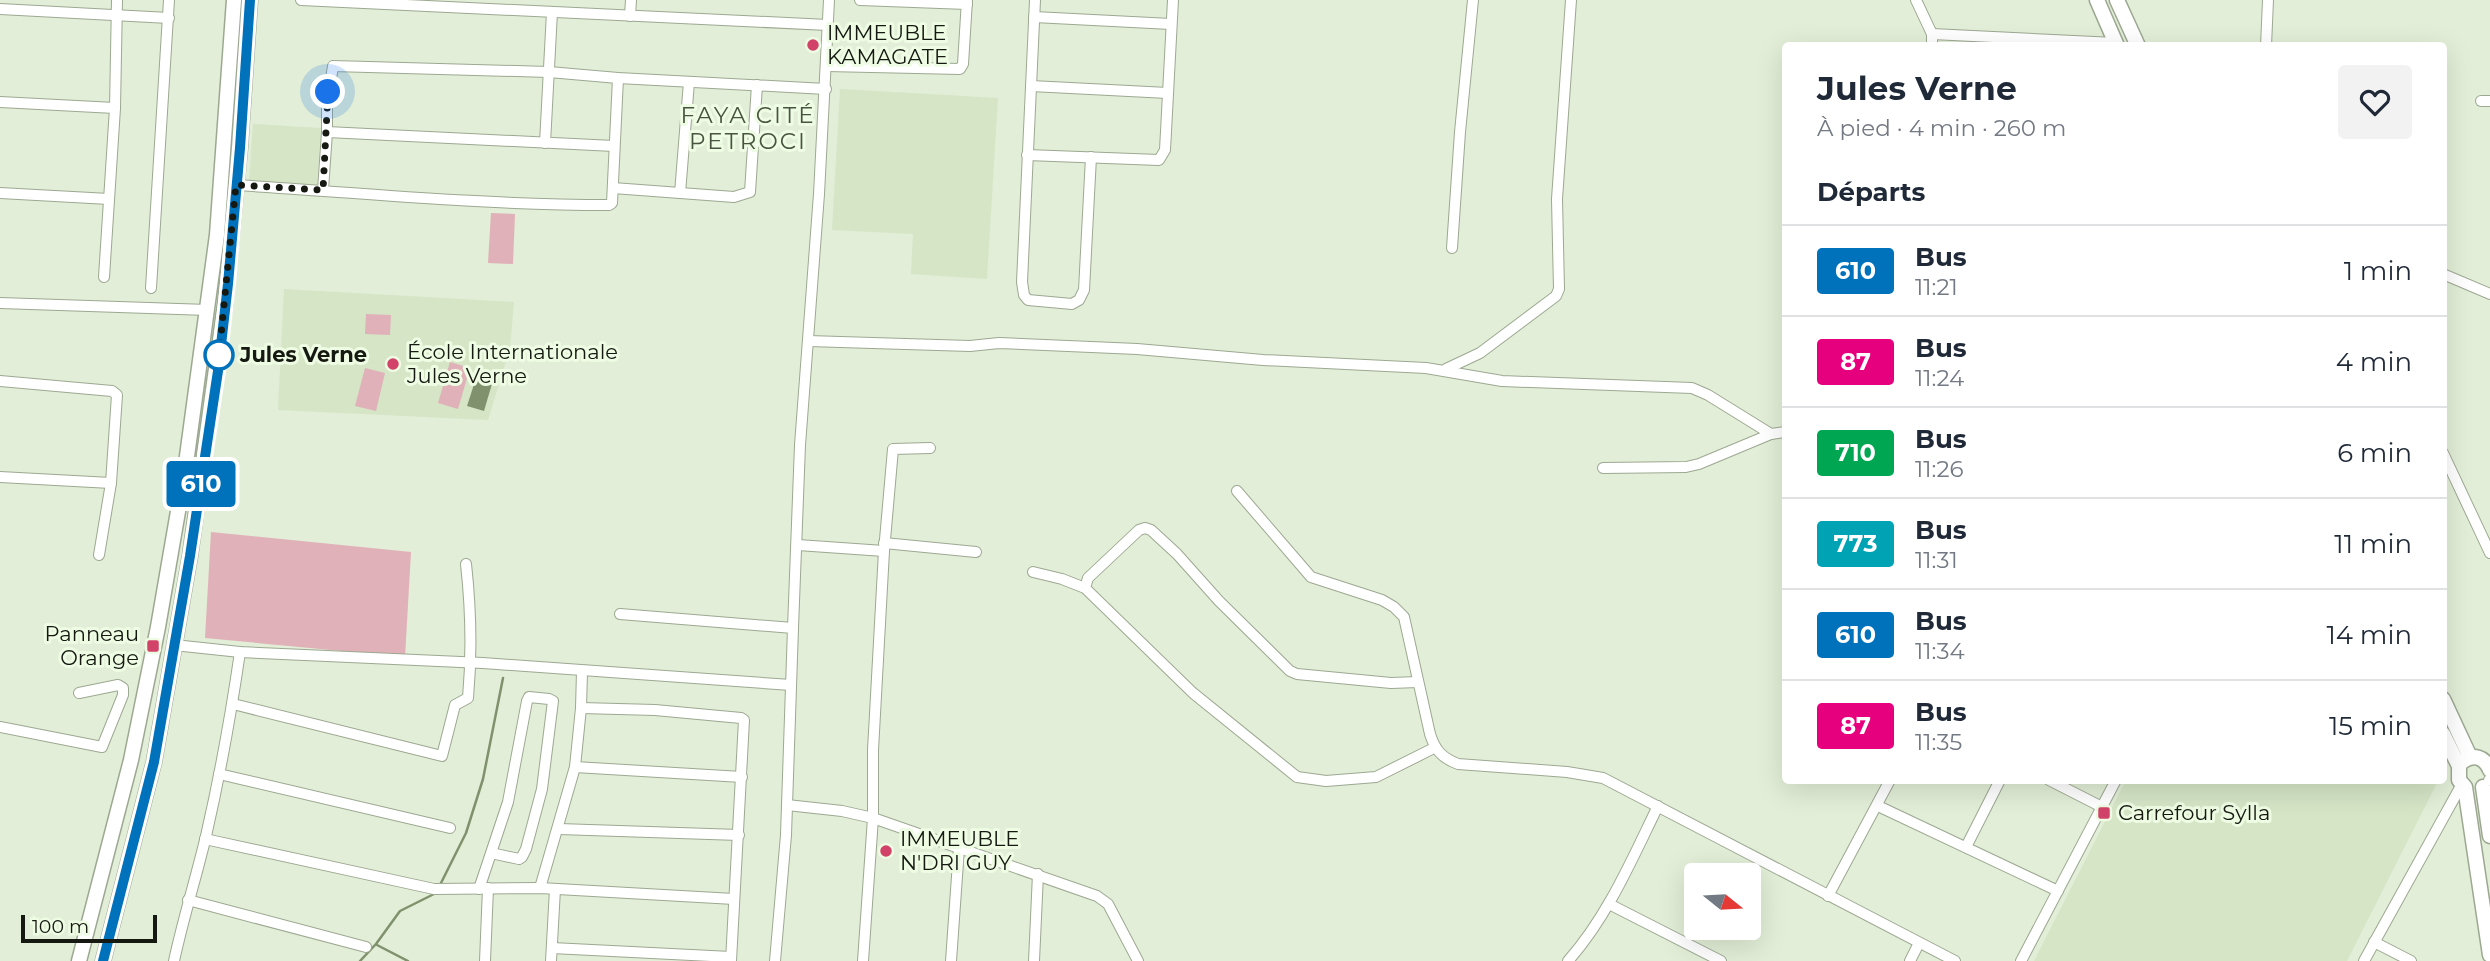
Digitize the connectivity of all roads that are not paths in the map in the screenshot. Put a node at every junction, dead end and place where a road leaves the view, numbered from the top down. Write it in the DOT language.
graph roads {
  1 [pos="117,0"];
  2 [pos="169,0"];
  3 [pos="234,0"];
  4 [pos="250,0"];
  5 [pos="301,0"];
  6 [pos="319,0"];
  7 [pos="631,0"];
  8 [pos="828,0"];
  9 [pos="860,0"];
  10 [pos="1035,0"];
  11 [pos="1172,0"];
  12 [pos="1473,0"];
  13 [pos="1571,0"];
  14 [pos="1916,0"];
  15 [pos="2097,0"];
  16 [pos="2117,0"];
  17 [pos="2268,0"];
  18 [pos="404,2"];
  19 [pos="967,2"];
  20 [pos="462,4"];
  21 [pos="509,5"];
  22 [pos="0,9"];
  23 [pos="552,12"];
  24 [pos="630,16"];
  25 [pos="116,17"];
  26 [pos="1034,17"];
  27 [pos="169,18"];
  28 [pos="1171,24"];
  29 [pos="828,25"];
  30 [pos="1932,34"];
  31 [pos="1932,42"];
  32 [pos="2079,42"];
  33 [pos="2115,42"];
  34 [pos="2136,42"];
  35 [pos="2266,42"];
  36 [pos="827,66"];
  37 [pos="550,72"];
  38 [pos="618,78"];
  39 [pos="690,82"];
  40 [pos="757,85"];
  41 [pos="1031,86"];
  42 [pos="826,89"];
  43 [pos="1168,93"];
  44 [pos="0,102"];
  45 [pos="115,108"];
  46 [pos="327,132"];
  47 [pos="545,143"];
  48 [pos="614,146"];
  49 [pos="1027,155"];
  50 [pos="1091,158"];
  51 [pos="236,185"];
  52 [pos="613,188"];
  53 [pos="323,190"];
  54 [pos="0,193"];
  55 [pos="680,193"];
  56 [pos="110,199"];
  57 [pos="1452,248"];
  58 [pos="2447,276"];
  59 [pos="104,277"];
  60 [pos="152,288"];
  61 [pos="2490,293"];
  62 [pos="0,303"];
  63 [pos="208,310"];
  64 [pos="808,341"];
  65 [pos="1445,370"];
  66 [pos="0,381"];
  67 [pos="1782,432"];
  68 [pos="1771,434"];
  69 [pos="930,448"];
  70 [pos="2447,462"];
  71 [pos="1603,468"];
  72 [pos="0,477"];
  73 [pos="111,483"];
  74 [pos="1237,491"];
  75 [pos="798,545"];
  76 [pos="884,547"];
  77 [pos="976,552"];
  78 [pos="2490,553"];
  79 [pos="99,555"];
  80 [pos="466,564"];
  81 [pos="1033,572"];
  82 [pos="1085,588"];
  83 [pos="620,614"];
  84 [pos="793,628"];
  85 [pos="174,645"];
  86 [pos="240,652"];
  87 [pos="471,663"];
  88 [pos="582,672"];
  89 [pos="1418,682"];
  90 [pos="791,685"];
  91 [pos="79,693"];
  92 [pos="233,704"];
  93 [pos="582,708"];
  94 [pos="2447,710"];
  95 [pos="0,726"];
  96 [pos="2447,743"];
  97 [pos="1434,748"];
  98 [pos="2465,762"];
  99 [pos="575,767"];
  100 [pos="2488,773"];
  101 [pos="219,774"];
  102 [pos="743,777"];
  103 [pos="1888,784"];
  104 [pos="1998,784"];
  105 [pos="2057,784"];
  106 [pos="2114,784"];
  107 [pos="2463,785"];
  108 [pos="787,805"];
  109 [pos="1658,806"];
  110 [pos="1878,806"];
  111 [pos="2102,807"];
  112 [pos="873,818"];
  113 [pos="450,828"];
  114 [pos="559,829"];
  115 [pos="739,835"];
  116 [pos="2490,836"];
  117 [pos="205,839"];
  118 [pos="1966,847"];
  119 [pos="959,848"];
  120 [pos="491,853"];
  121 [pos="1038,874"];
  122 [pos="540,888"];
  123 [pos="484,889"];
  124 [pos="555,889"];
  125 [pos="2058,891"];
  126 [pos="1828,896"];
  127 [pos="734,899"];
  128 [pos="188,900"];
  129 [pos="1609,904"];
  130 [pos="2374,942"];
  131 [pos="1919,943"];
  132 [pos="366,947"];
  133 [pos="552,948"];
  134 [pos="2490,954"];
  135 [pos="731,959"];
  136 [pos="79,961"];
  137 [pos="103,961"];
  138 [pos="174,961"];
  139 [pos="485,961"];
  140 [pos="551,961"];
  141 [pos="775,961"];
  142 [pos="863,961"];
  143 [pos="951,961"];
  144 [pos="1034,961"];
  145 [pos="1138,961"];
  146 [pos="1568,961"];
  147 [pos="1721,961"];
  148 [pos="1910,961"];
  149 [pos="1955,961"];
  150 [pos="2021,961"];
  151 [pos="2364,961"];
  152 [pos="2411,961"];
  1 -- 25 [label="street"];
  2 -- 27 [label="street"];
  3 -- 63 [label="main road"];
  4 -- 51 [label="main road"];
  5 -- 6 [label="street"];
  6 -- 18 [label="street"];
  7 -- 24 [label="street"];
  8 -- 29 [label="street"];
  9 -- 19 [label="street"];
  10 -- 26 [label="street"];
  11 -- 28 [label="street"];
  12 -- 57 [label="street"];
  13 -- 65 [label="street"];
  14 -- 30 [label="street"];
  15 -- 33 [label="main road"];
  16 -- 34 [label="main road"];
  17 -- 35 [label="street"];
  18 -- 20 [label="street"];
  19 -- 36 [label="street"];
  20 -- 21 [label="street"];
  21 -- 23 [label="street"];
  22 -- 25 [label="street"];
  23 -- 24 [label="street"];
  23 -- 37 [label="street"];
  24 -- 29 [label="street"];
  25 -- 27 [label="street"];
  25 -- 45 [label="street"];
  26 -- 28 [label="street"];
  26 -- 41 [label="street"];
  27 -- 60 [label="street"];
  28 -- 43 [label="street"];
  29 -- 36 [label="street"];
  30 -- 31 [label="street"];
  30 -- 32 [label="street"];
  36 -- 42 [label="street"];
  37 -- 38 [label="street"];
  37 -- 46 [label="street"];
  37 -- 47 [label="street"];
  38 -- 39 [label="street"];
  38 -- 48 [label="street"];
  39 -- 40 [label="street"];
  39 -- 55 [label="street"];
  40 -- 42 [label="street"];
  40 -- 55 [label="street"];
  41 -- 43 [label="street"];
  41 -- 49 [label="street"];
  42 -- 64 [label="street"];
  43 -- 50 [label="street"];
  44 -- 45 [label="street"];
  45 -- 56 [label="street"];
  46 -- 47 [label="street"];
  46 -- 53 [label="street"];
  47 -- 48 [label="street"];
  48 -- 52 [label="street"];
  49 -- 50 [label="street"];
  49 -- 50 [label="street"];
  51 -- 53 [label="street"];
  51 -- 85 [label="main road"];
  52 -- 53 [label="street"];
  52 -- 55 [label="street"];
  54 -- 56 [label="street"];
  56 -- 59 [label="street"];
  58 -- 61 [label="street"];
  62 -- 63 [label="street"];
  63 -- 136 [label="main road"];
  64 -- 65 [label="street"];
  64 -- 75 [label="street"];
  65 -- 68 [label="street"];
  66 -- 73 [label="street"];
  67 -- 68 [label="street"];
  68 -- 71 [label="street"];
  69 -- 76 [label="street"];
  70 -- 78 [label="street"];
  72 -- 73 [label="street"];
  73 -- 79 [label="street"];
  74 -- 89 [label="street"];
  75 -- 76 [label="street"];
  75 -- 84 [label="street"];
  76 -- 77 [label="street"];
  76 -- 112 [label="street"];
  80 -- 87 [label="street"];
  81 -- 82 [label="street"];
  82 -- 89 [label="street"];
  82 -- 97 [label="street"];
  83 -- 84 [label="street"];
  84 -- 90 [label="street"];
  85 -- 86 [label="street"];
  85 -- 137 [label="main road"];
  86 -- 87 [label="street"];
  86 -- 92 [label="street"];
  87 -- 88 [label="street"];
  87 -- 92 [label="street"];
  88 -- 90 [label="street"];
  88 -- 93 [label="street"];
  89 -- 97 [label="street"];
  90 -- 108 [label="street"];
  91 -- 95 [label="street"];
  92 -- 101 [label="street"];
  93 -- 99 [label="street"];
  93 -- 102 [label="street"];
  94 -- 98 [label="main road"];
  96 -- 98 [label="main road"];
  97 -- 109 [label="street"];
  98 -- 100 [label="main road"];
  98 -- 107 [label="main road"];
  99 -- 102 [label="street"];
  99 -- 114 [label="street"];
  100 -- 107 [label="main road"];
  100 -- 116 [label="main road"];
  101 -- 113 [label="street"];
  101 -- 117 [label="street"];
  102 -- 115 [label="street"];
  103 -- 110 [label="street"];
  104 -- 118 [label="street"];
  105 -- 111 [label="street"];
  106 -- 111 [label="street"];
  107 -- 130 [label="street"];
  107 -- 134 [label="main road"];
  108 -- 112 [label="street"];
  108 -- 141 [label="street"];
  109 -- 126 [label="street"];
  109 -- 129 [label="street"];
  110 -- 118 [label="street"];
  110 -- 126 [label="street"];
  111 -- 125 [label="street"];
  112 -- 119 [label="street"];
  112 -- 142 [label="street"];
  114 -- 115 [label="street"];
  114 -- 122 [label="street"];
  115 -- 127 [label="street"];
  117 -- 123 [label="street"];
  117 -- 128 [label="street"];
  118 -- 125 [label="street"];
  119 -- 121 [label="street"];
  119 -- 143 [label="street"];
  120 -- 120 [label="street"];
  120 -- 123 [label="street"];
  121 -- 144 [label="street"];
  121 -- 145 [label="street"];
  122 -- 123 [label="street"];
  122 -- 124 [label="street"];
  123 -- 139 [label="street"];
  124 -- 127 [label="street"];
  124 -- 133 [label="street"];
  125 -- 150 [label="street"];
  126 -- 131 [label="street"];
  127 -- 135 [label="street"];
  128 -- 132 [label="street"];
  128 -- 138 [label="street"];
  129 -- 146 [label="street"];
  129 -- 147 [label="street"];
  130 -- 151 [label="street"];
  130 -- 152 [label="street"];
  131 -- 148 [label="street"];
  131 -- 149 [label="street"];
  133 -- 135 [label="street"];
  133 -- 140 [label="street"];
}
